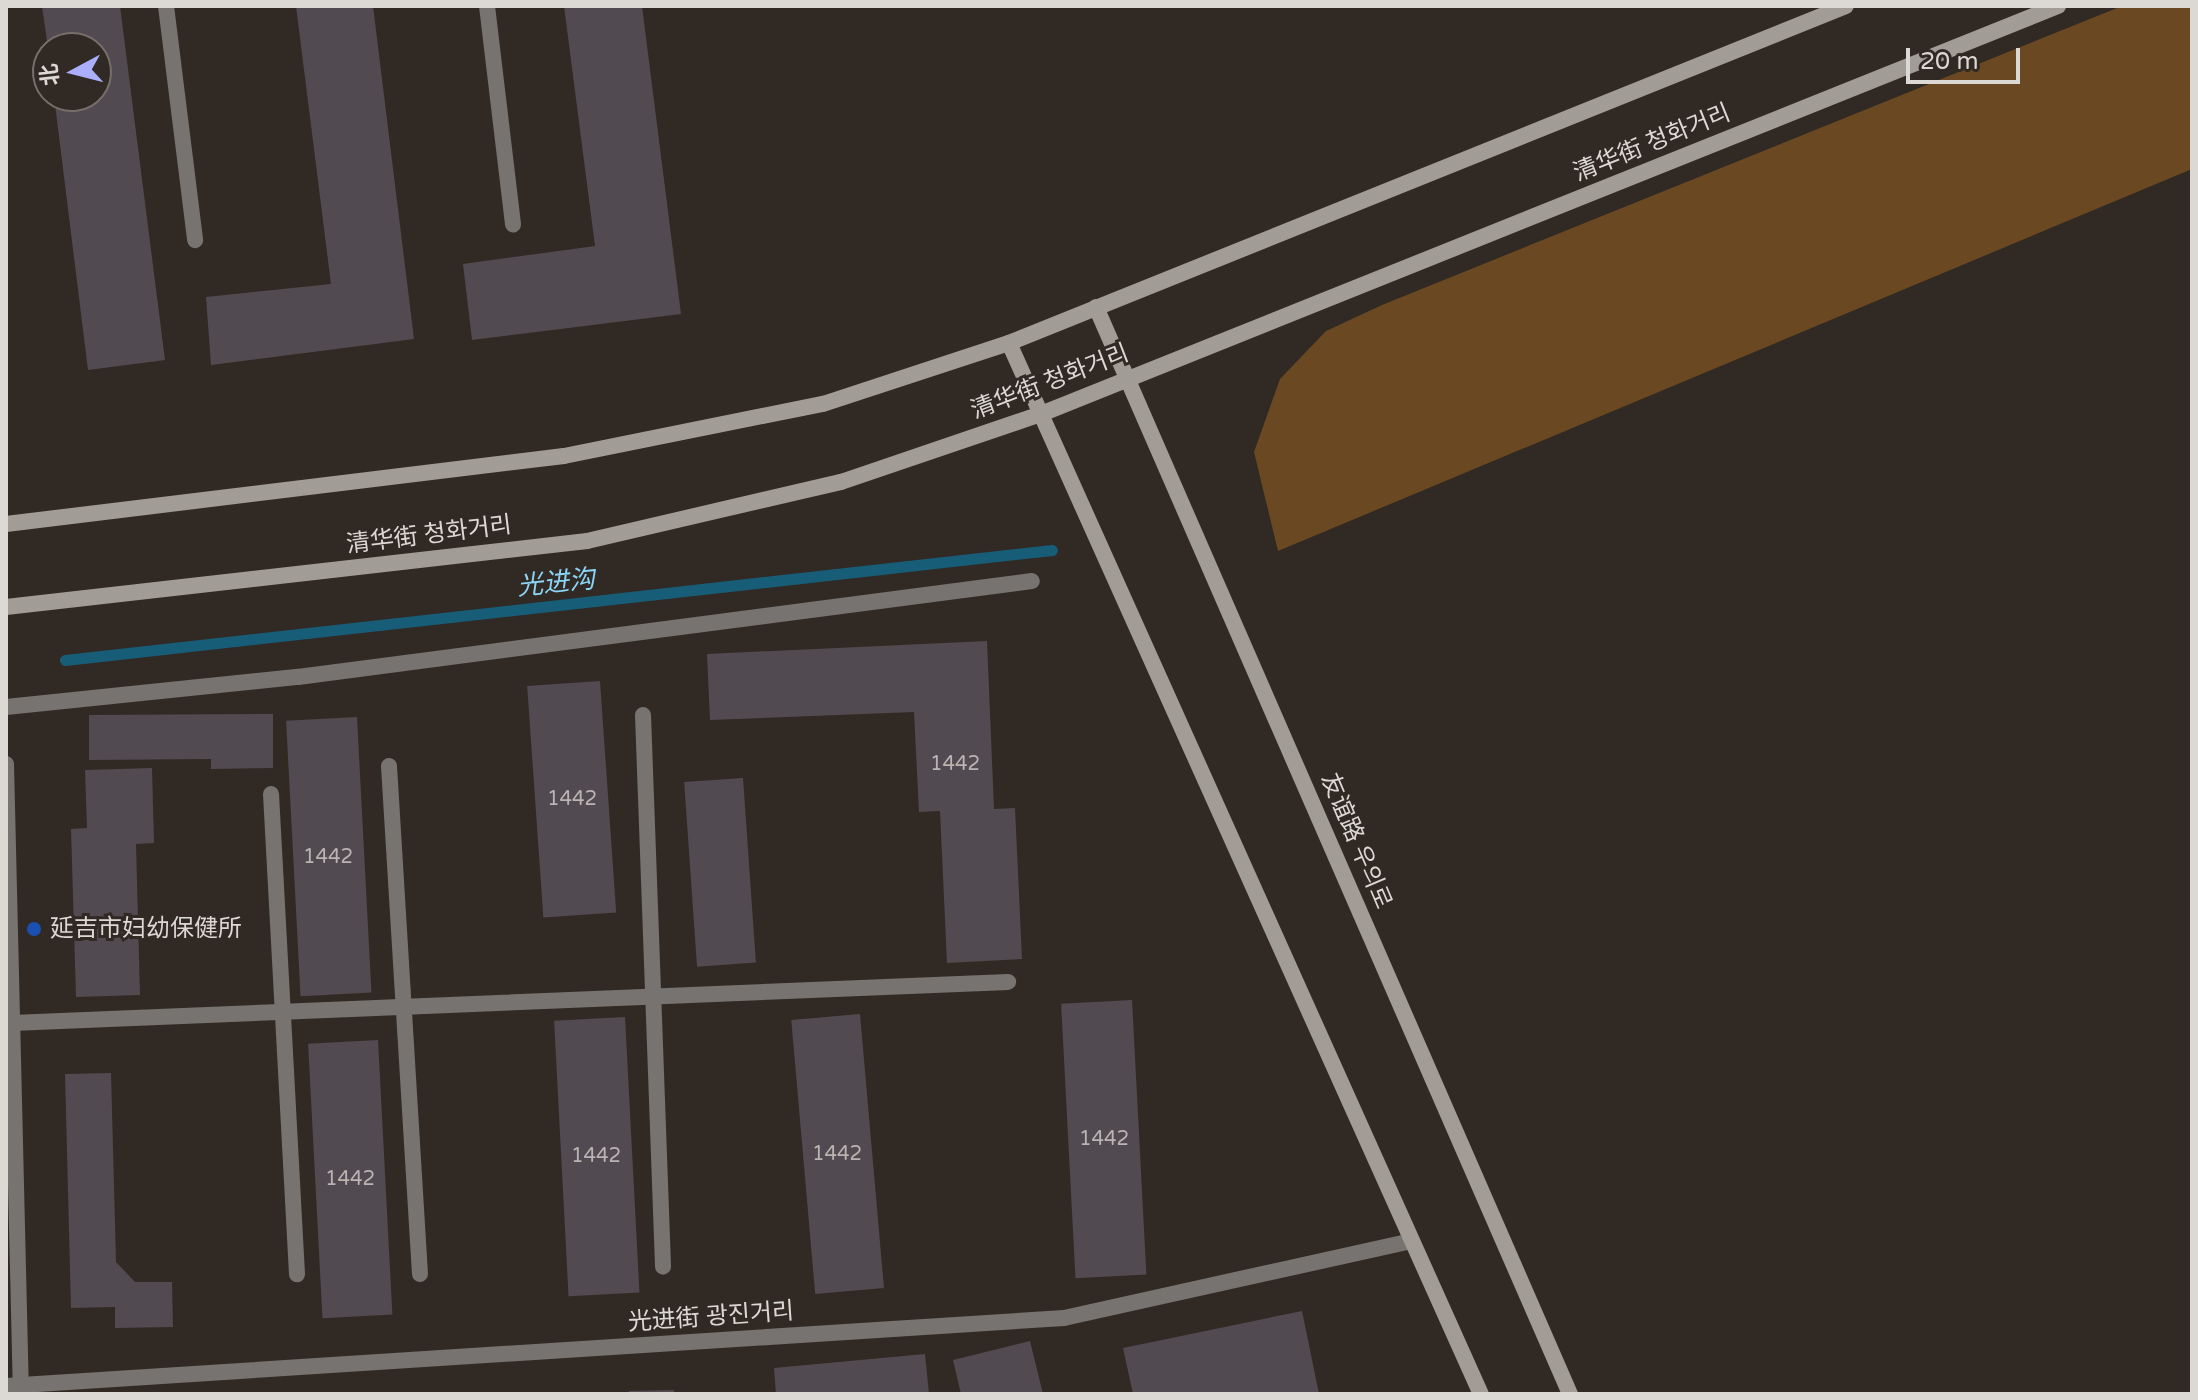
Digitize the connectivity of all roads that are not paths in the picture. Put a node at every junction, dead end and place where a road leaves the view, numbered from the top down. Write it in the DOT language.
graph roads {
  1 [pos="166,6"];
  2 [pos="487,6"];
  3 [pos="1846,6"];
  4 [pos="2058,6"];
  5 [pos="513,224"];
  6 [pos="195,240"];
  7 [pos="1096,307"];
  8 [pos="1009,343"];
  9 [pos="1129,379"];
  10 [pos="1041,414"];
  11 [pos="6,524"];
  12 [pos="1032,581"];
  13 [pos="6,607"];
  14 [pos="6,707"];
  15 [pos="643,715"];
  16 [pos="6,764"];
  17 [pos="389,766"];
  18 [pos="271,794"];
  19 [pos="1008,982"];
  20 [pos="653,996"];
  21 [pos="404,1007"];
  22 [pos="283,1012"];
  23 [pos="12,1023"];
  24 [pos="1412,1241"];
  25 [pos="663,1267"];
  26 [pos="297,1274"];
  27 [pos="420,1274"];
  28 [pos="16,1388"];
  29 [pos="1481,1394"];
  30 [pos="1570,1394"];
  1 -- 6 [label="street"];
  2 -- 5 [label="street"];
  3 -- 7 [label="main road"];
  4 -- 9 [label="main road, 清华街 청화거리"];
  7 -- 8 [label="main road"];
  7 -- 9 [label="main road, 友谊路 우의로"];
  8 -- 10 [label="main road"];
  8 -- 11 [label="main road"];
  9 -- 10 [label="main road, 清华街 청화거리"];
  9 -- 30 [label="main road, 友谊路 우의로"];
  10 -- 13 [label="main road, 清华街 청화거리"];
  10 -- 24 [label="main road"];
  12 -- 14 [label="street"];
  15 -- 20 [label="street"];
  16 -- 23 [label="street"];
  17 -- 21 [label="street"];
  18 -- 22 [label="street"];
  19 -- 20 [label="street"];
  20 -- 21 [label="street"];
  20 -- 25 [label="street"];
  21 -- 22 [label="street"];
  21 -- 27 [label="street"];
  22 -- 23 [label="street"];
  22 -- 26 [label="street"];
  23 -- 28 [label="street"];
  24 -- 28 [label="street, 光进街 광진거리"];
  24 -- 29 [label="main road"];
}
